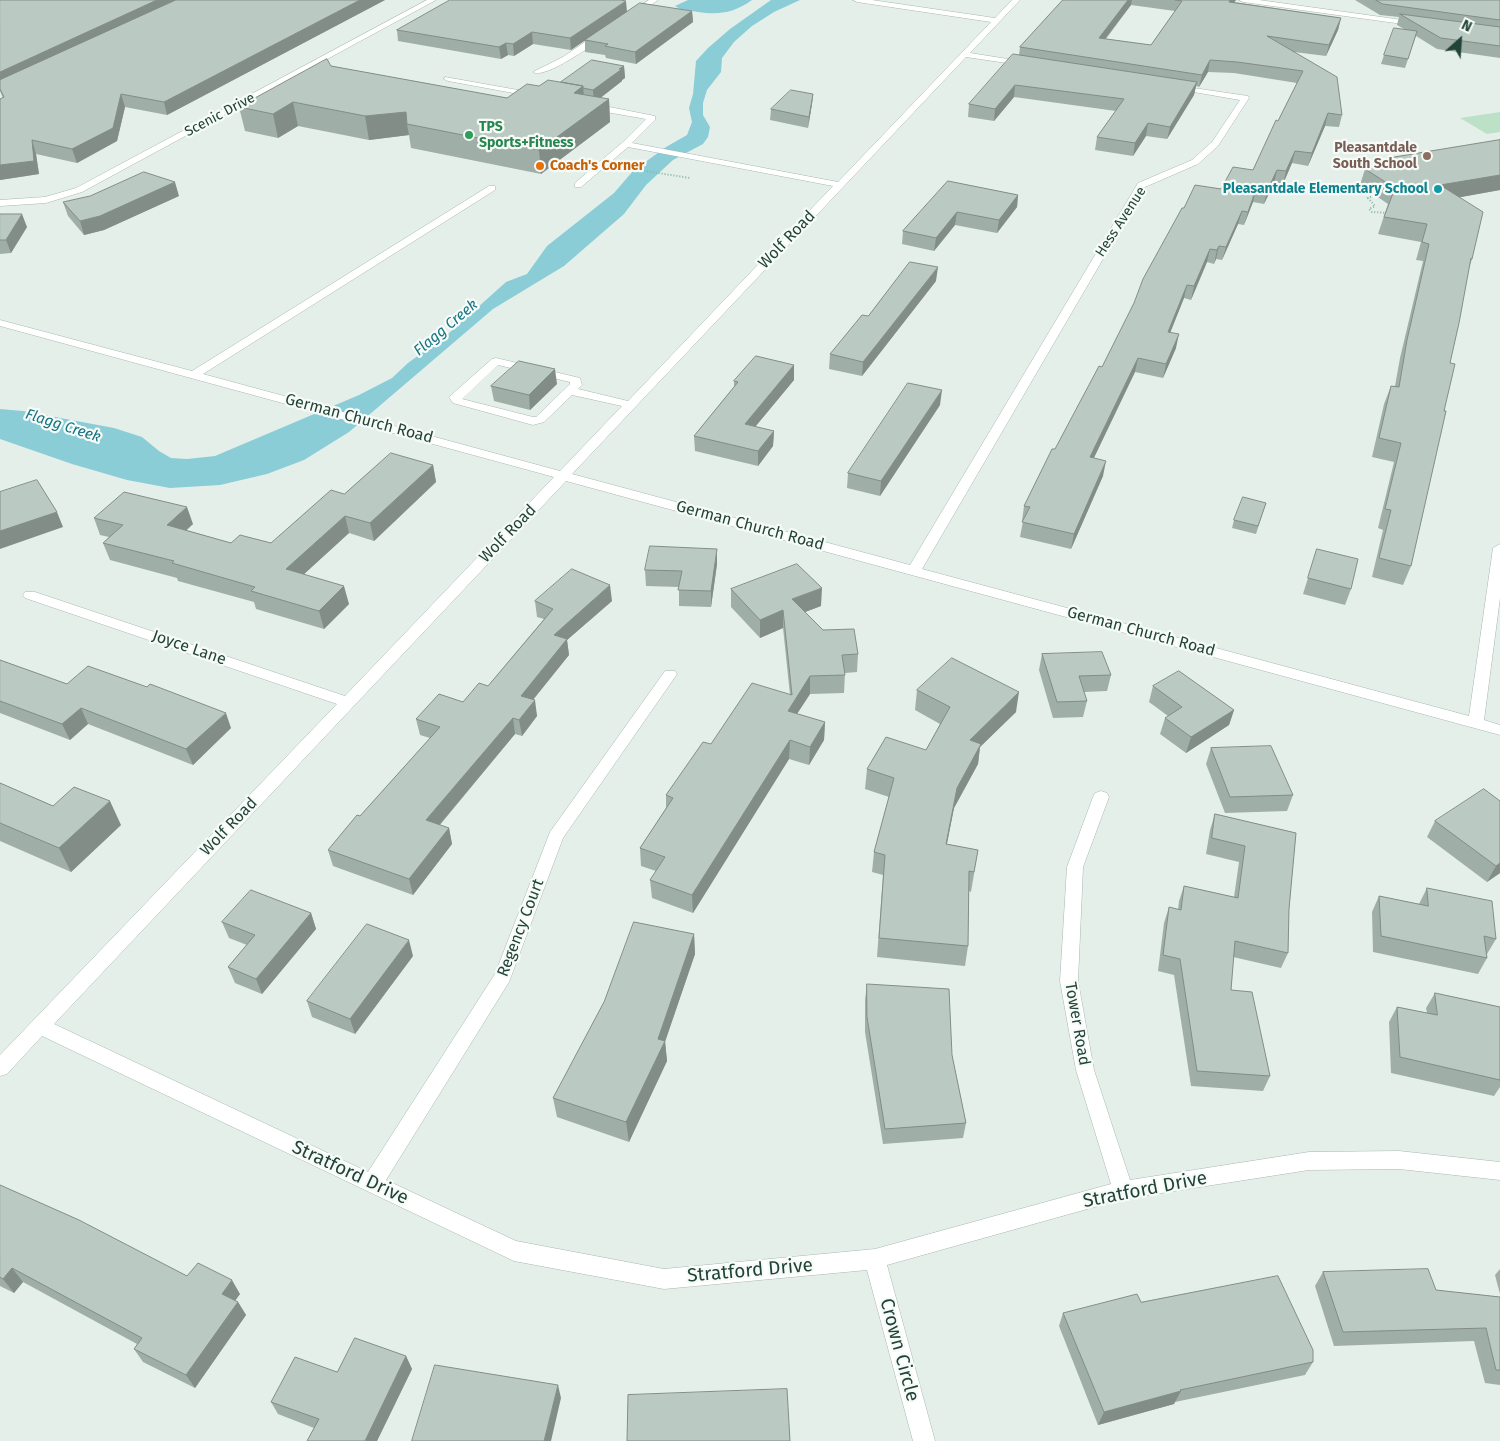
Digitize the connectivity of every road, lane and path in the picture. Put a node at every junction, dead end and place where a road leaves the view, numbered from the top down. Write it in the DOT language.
graph roads {
  1 [pos="432,0"];
  2 [pos="654,0"];
  3 [pos="857,0"];
  4 [pos="1016,0"];
  5 [pos="1243,0"];
  6 [pos="1279,2"];
  7 [pos="996,20"];
  8 [pos="622,21"];
  9 [pos="1423,25"];
  10 [pos="606,32"];
  11 [pos="964,54"];
  12 [pos="1042,66"];
  13 [pos="537,72"];
  14 [pos="448,78"];
  15 [pos="1167,86"];
  16 [pos="545,97"];
  17 [pos="584,104"];
  18 [pos="626,144"];
  19 [pos="604,164"];
  20 [pos="690,178"];
  21 [pos="578,184"];
  22 [pos="840,185"];
  23 [pos="492,188"];
  24 [pos="1371,196"];
  25 [pos="0,203"];
  26 [pos="1397,213"];
  27 [pos="0,323"];
  28 [pos="194,375"];
  29 [pos="573,388"];
  30 [pos="631,405"];
  31 [pos="564,475"];
  32 [pos="1500,548"];
  33 [pos="914,570"];
  34 [pos="30,595"];
  35 [pos="670,674"];
  36 [pos="348,702"];
  37 [pos="1476,723"];
  38 [pos="1500,730"];
  39 [pos="1101,797"];
  40 [pos="40,1026"];
  41 [pos="0,1068"];
  42 [pos="1500,1171"];
  43 [pos="372,1184"];
  44 [pos="1123,1190"];
  45 [pos="875,1259"];
  46 [pos="924,1441"];
  1 -- 25 [label="street, Scenic Drive"];
  2 -- 8 [label="street"];
  3 -- 7 [label="street"];
  4 -- 7 [label="street, Wolf Road"];
  5 -- 6 [label="street"];
  6 -- 9 [label="street"];
  7 -- 11 [label="street, Wolf Road"];
  10 -- 13 [label="street"];
  11 -- 12 [label="street"];
  11 -- 22 [label="street, Wolf Road"];
  14 -- 16 [label="street"];
  15 -- 33 [label="street, Hess Avenue"];
  17 -- 18 [label="street"];
  18 -- 19 [label="street"];
  18 -- 22 [label="street"];
  19 -- 20 [label="path"];
  19 -- 21 [label="street"];
  22 -- 30 [label="street, Wolf Road"];
  23 -- 28 [label="street"];
  24 -- 26 [label="path"];
  27 -- 28 [label="street, German Church Road"];
  28 -- 31 [label="street, German Church Road"];
  29 -- 29 [label="street"];
  29 -- 30 [label="street"];
  30 -- 31 [label="street, Wolf Road"];
  31 -- 33 [label="street, German Church Road"];
  31 -- 36 [label="street, Wolf Road"];
  32 -- 37 [label="street"];
  33 -- 37 [label="street, German Church Road"];
  34 -- 36 [label="street, Joyce Lane"];
  35 -- 43 [label="street, Regency Court"];
  36 -- 40 [label="street, Wolf Road"];
  37 -- 38 [label="street, German Church Road"];
  39 -- 44 [label="street, Tower Road"];
  40 -- 41 [label="street, Wolf Road"];
  40 -- 43 [label="street, Stratford Drive"];
  42 -- 44 [label="street, Stratford Drive"];
  43 -- 45 [label="street, Stratford Drive"];
  44 -- 45 [label="street, Stratford Drive"];
  45 -- 46 [label="street, Crown Circle"];
}
